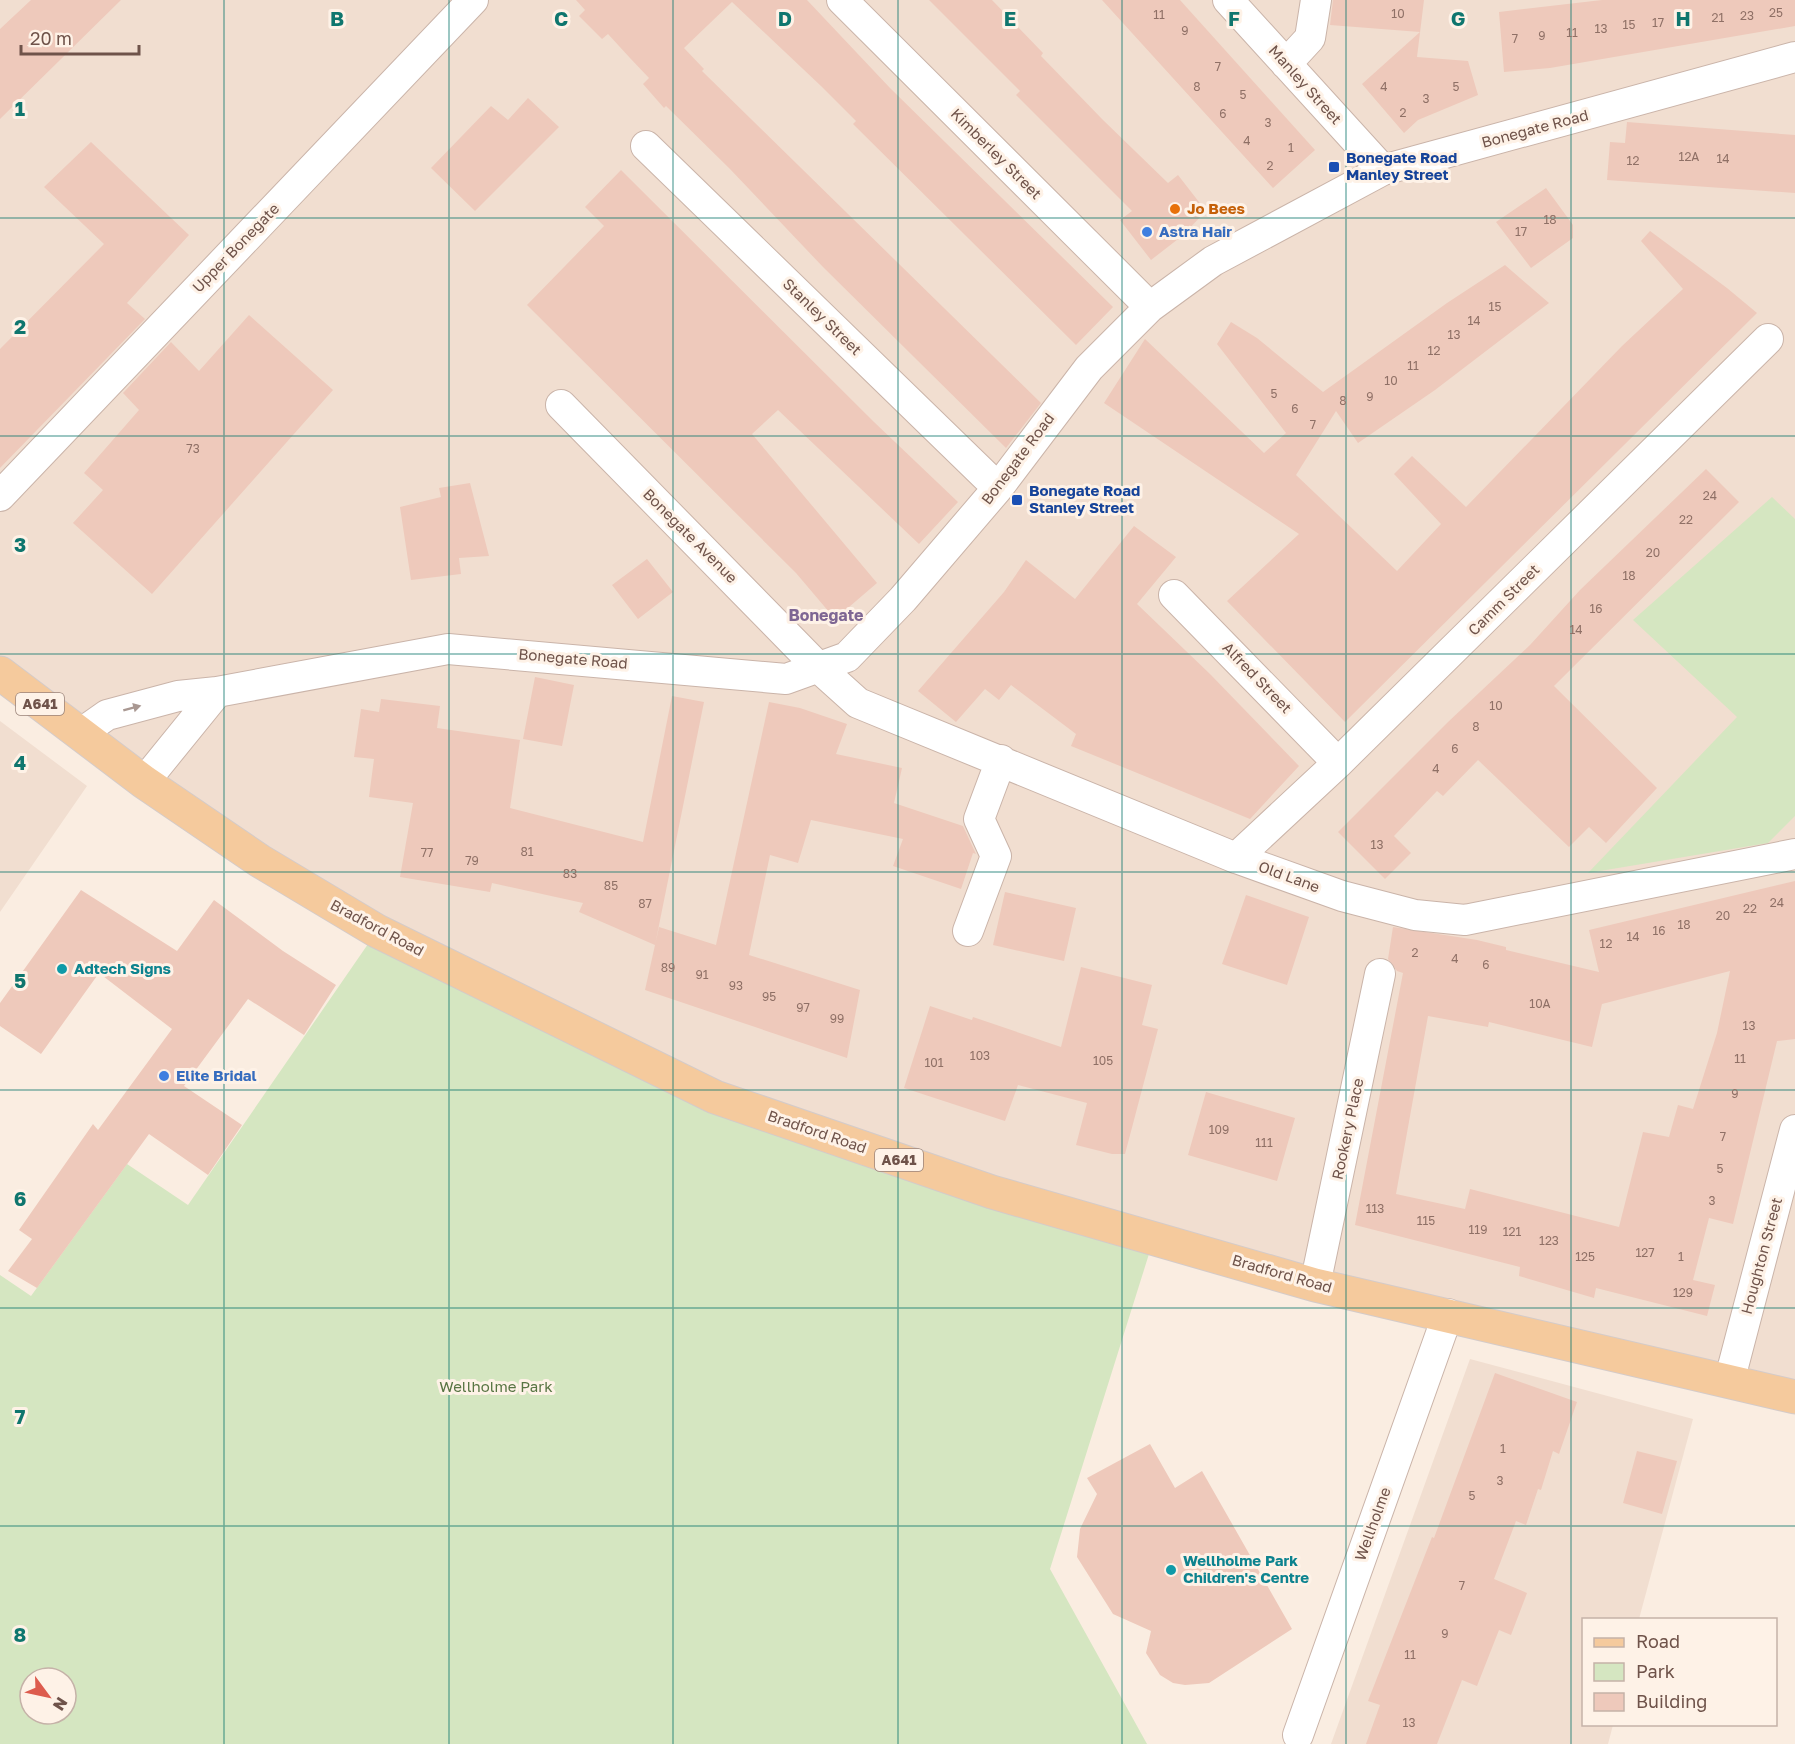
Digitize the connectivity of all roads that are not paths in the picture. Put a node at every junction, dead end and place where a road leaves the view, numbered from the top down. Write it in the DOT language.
graph roads {
  1 [pos="473,0"];
  2 [pos="842,0"];
  3 [pos="1228,0"];
  4 [pos="1316,0"];
  5 [pos="1795,57"];
  6 [pos="1286,64"];
  7 [pos="645,146"];
  8 [pos="1383,170"];
  9 [pos="1150,307"];
  10 [pos="1768,339"];
  11 [pos="561,405"];
  12 [pos="998,488"];
  13 [pos="0,496"];
  14 [pos="1174,595"];
  15 [pos="818,667"];
  16 [pos="0,673"];
  17 [pos="218,692"];
  18 [pos="80,734"];
  19 [pos="1001,760"];
  20 [pos="1338,763"];
  21 [pos="144,783"];
  22 [pos="1795,854"];
  23 [pos="1236,858"];
  24 [pos="968,931"];
  25 [pos="1380,974"];
  26 [pos="1795,1130"];
  27 [pos="1315,1285"];
  28 [pos="1448,1314"];
  29 [pos="1729,1382"];
  30 [pos="1795,1397"];
  31 [pos="1298,1735"];
  1 -- 13 [label="street, Upper Bonegate"];
  2 -- 9 [label="street, Kimberley Street"];
  3 -- 6 [label="street, Manley Street"];
  4 -- 6 [label="street"];
  5 -- 8 [label="street, Bonegate Road"];
  6 -- 8 [label="street, Manley Street"];
  7 -- 12 [label="street, Stanley Street"];
  8 -- 9 [label="street, Bonegate Road"];
  9 -- 12 [label="street, Bonegate Road"];
  10 -- 20 [label="street, Camm Street"];
  11 -- 15 [label="street, Bonegate Avenue"];
  12 -- 15 [label="street, Bonegate Road"];
  14 -- 20 [label="street, Alfred Street"];
  15 -- 17 [label="street, Bonegate Road"];
  15 -- 19 [label="street, Old Lane"];
  16 -- 18 [label="main road, Bradford Road / A641"];
  18 -- 17 [label="street, Bonegate Road, one-way"];
  17 -- 21 [label="street"];
  18 -- 21 [label="main road, Bradford Road / A641"];
  19 -- 23 [label="street, Old Lane"];
  19 -- 24 [label="street"];
  20 -- 23 [label="street, Camm Street"];
  21 -- 27 [label="main road, Bradford Road / A641"];
  22 -- 23 [label="street, Old Lane"];
  25 -- 27 [label="street, Rookery Place"];
  26 -- 29 [label="street, Houghton Street"];
  27 -- 28 [label="main road, Bradford Road / A641"];
  28 -- 29 [label="main road, Bradford Road / A641"];
  28 -- 31 [label="street, Wellholme"];
  29 -- 30 [label="main road, Bradford Road / A641"];
}
